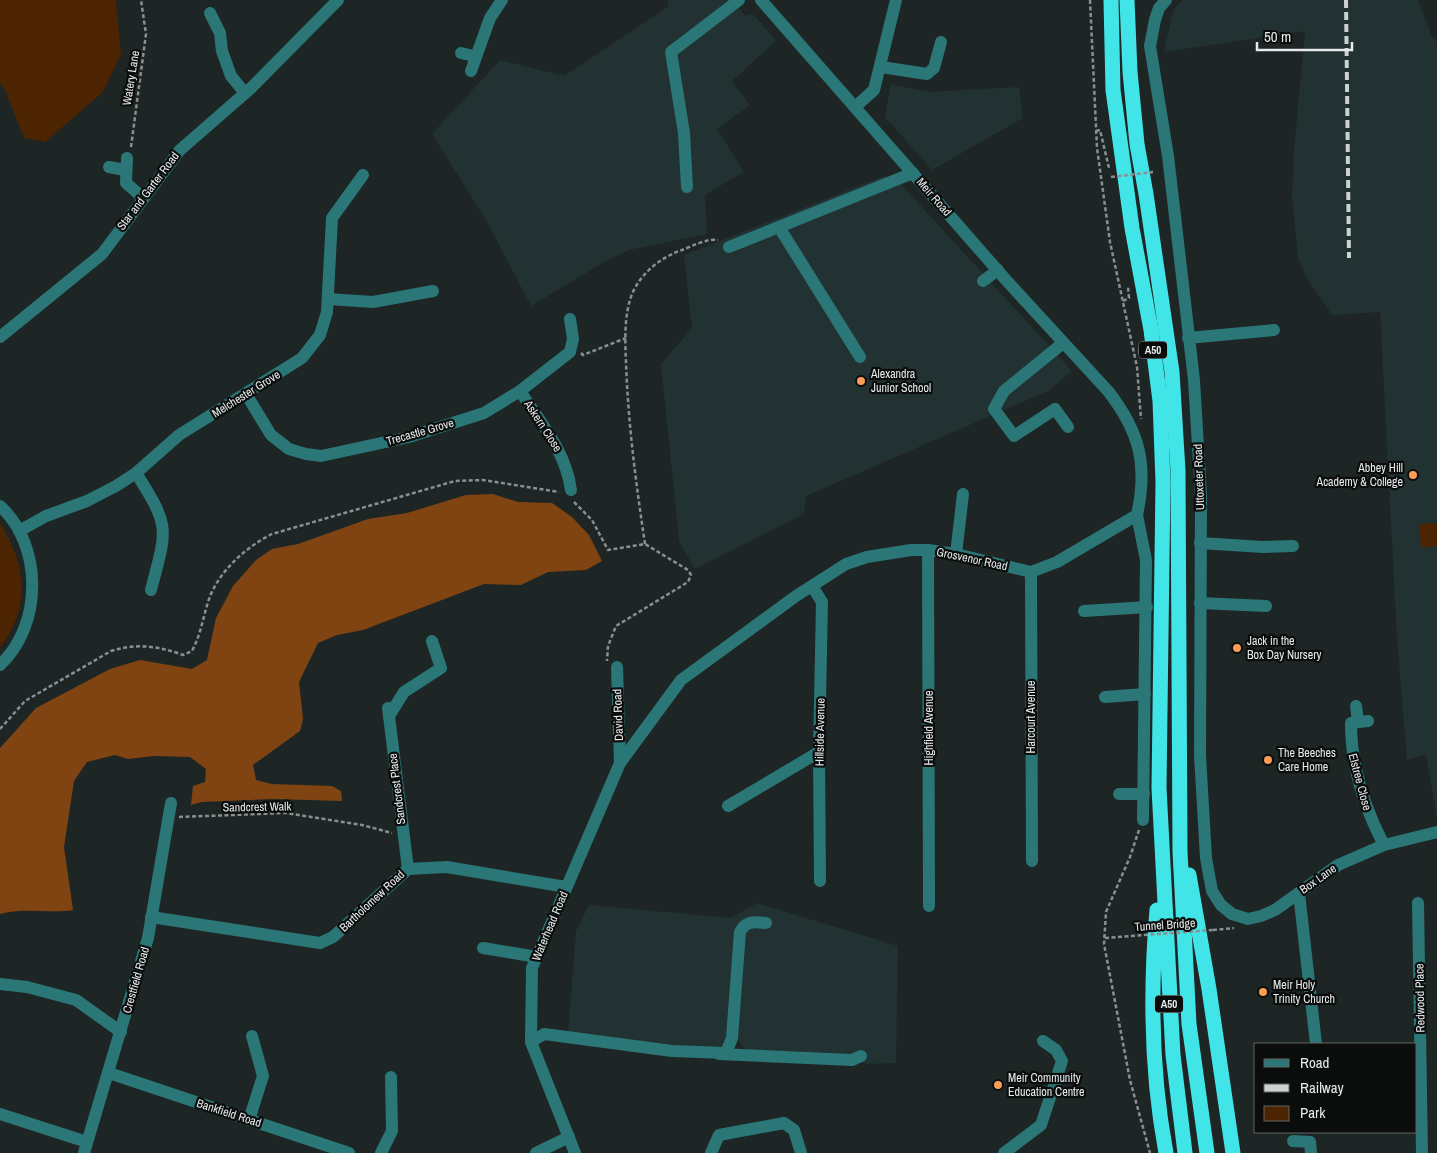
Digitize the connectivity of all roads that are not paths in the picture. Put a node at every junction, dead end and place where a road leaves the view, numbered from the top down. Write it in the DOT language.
graph roads {
  1 [pos="338,0"];
  2 [pos="502,0"];
  3 [pos="739,0"];
  4 [pos="761,0"];
  5 [pos="896,0"];
  6 [pos="1111,0"];
  7 [pos="1126,0"];
  8 [pos="1166,0"];
  9 [pos="210,14"];
  10 [pos="941,42"];
  11 [pos="461,53"];
  12 [pos="474,56"];
  13 [pos="881,67"];
  14 [pos="471,71"];
  15 [pos="245,93"];
  16 [pos="855,107"];
  17 [pos="108,167"];
  18 [pos="913,174"];
  19 [pos="363,175"];
  20 [pos="687,187"];
  21 [pos="142,197"];
  22 [pos="780,227"];
  23 [pos="729,246"];
  24 [pos="998,270"];
  25 [pos="983,281"];
  26 [pos="433,291"];
  27 [pos="328,299"];
  28 [pos="570,318"];
  29 [pos="1274,330"];
  30 [pos="0,338"];
  31 [pos="1188,338"];
  32 [pos="1063,343"];
  33 [pos="860,357"];
  34 [pos="520,391"];
  35 [pos="246,394"];
  36 [pos="1068,427"];
  37 [pos="136,472"];
  38 [pos="963,494"];
  39 [pos="568,495"];
  40 [pos="0,506"];
  41 [pos="1137,515"];
  42 [pos="19,531"];
  43 [pos="1200,543"];
  44 [pos="1293,546"];
  45 [pos="928,550"];
  46 [pos="956,554"];
  47 [pos="1031,572"];
  48 [pos="812,586"];
  49 [pos="151,590"];
  50 [pos="1200,603"];
  51 [pos="1266,606"];
  52 [pos="1147,607"];
  53 [pos="1084,611"];
  54 [pos="432,641"];
  55 [pos="0,665"];
  56 [pos="617,668"];
  57 [pos="1145,694"];
  58 [pos="1105,697"];
  59 [pos="1356,706"];
  60 [pos="819,752"];
  61 [pos="620,763"];
  62 [pos="1119,794"];
  63 [pos="1144,794"];
  64 [pos="171,804"];
  65 [pos="728,806"];
  66 [pos="1143,820"];
  67 [pos="1180,824"];
  68 [pos="1437,832"];
  69 [pos="1384,845"];
  70 [pos="1162,854"];
  71 [pos="1032,861"];
  72 [pos="408,869"];
  73 [pos="820,881"];
  74 [pos="566,887"];
  75 [pos="1212,891"];
  76 [pos="1299,893"];
  77 [pos="1418,903"];
  78 [pos="929,906"];
  79 [pos="151,917"];
  80 [pos="766,922"];
  81 [pos="483,948"];
  82 [pos="537,957"];
  83 [pos="0,984"];
  84 [pos="121,1032"];
  85 [pos="252,1036"];
  86 [pos="1320,1040"];
  87 [pos="1043,1041"];
  88 [pos="531,1042"];
  89 [pos="719,1054"];
  90 [pos="862,1056"];
  91 [pos="109,1073"];
  92 [pos="391,1077"];
  93 [pos="0,1114"];
  94 [pos="249,1120"];
  95 [pos="569,1138"];
  96 [pos="1292,1141"];
  97 [pos="86,1147"];
  98 [pos="349,1153"];
  99 [pos="381,1153"];
  100 [pos="536,1153"];
  101 [pos="575,1153"];
  102 [pos="711,1153"];
  103 [pos="801,1153"];
  104 [pos="1004,1153"];
  105 [pos="1166,1153"];
  106 [pos="1185,1153"];
  107 [pos="1207,1153"];
  108 [pos="1233,1153"];
  109 [pos="1311,1153"];
  110 [pos="1422,1153"];
  1 -- 15 [label="street, Star and Garter Road"];
  2 -- 12 [label="street"];
  3 -- 20 [label="street"];
  4 -- 16 [label="street, Meir Road"];
  5 -- 13 [label="street"];
  6 -- 70 [label="highway, A50"];
  7 -- 67 [label="highway, A50"];
  8 -- 31 [label="street, Uttoxeter Road"];
  9 -- 15 [label="street"];
  10 -- 13 [label="street"];
  11 -- 12 [label="street"];
  12 -- 14 [label="street"];
  13 -- 16 [label="street"];
  15 -- 21 [label="street, Star and Garter Road"];
  16 -- 18 [label="street, Meir Road"];
  17 -- 21 [label="street"];
  18 -- 22 [label="street"];
  18 -- 24 [label="street, Meir Road"];
  19 -- 27 [label="street, Melchester Grove"];
  21 -- 30 [label="street, Star and Garter Road"];
  22 -- 23 [label="street"];
  22 -- 33 [label="street"];
  24 -- 25 [label="street"];
  24 -- 32 [label="street, Meir Road"];
  26 -- 27 [label="street"];
  27 -- 35 [label="street, Melchester Grove"];
  28 -- 34 [label="street, Trecastle Grove"];
  29 -- 31 [label="street"];
  31 -- 43 [label="street, Uttoxeter Road"];
  32 -- 36 [label="street"];
  32 -- 41 [label="street, Meir Road"];
  34 -- 35 [label="street, Trecastle Grove"];
  34 -- 39 [label="street, Askern Close"];
  35 -- 37 [label="street, Melchester Grove"];
  37 -- 42 [label="street, Melchester Grove"];
  37 -- 49 [label="street"];
  38 -- 46 [label="street"];
  40 -- 42 [label="street"];
  41 -- 47 [label="street"];
  41 -- 52 [label="street"];
  42 -- 55 [label="street"];
  43 -- 44 [label="street"];
  43 -- 50 [label="street, Uttoxeter Road"];
  45 -- 46 [label="street, Grosvenor Road"];
  45 -- 48 [label="street, Grosvenor Road"];
  45 -- 78 [label="street, Highfield Avenue"];
  46 -- 47 [label="street, Grosvenor Road"];
  47 -- 71 [label="street, Harcourt Avenue"];
  48 -- 60 [label="street, Hillside Avenue"];
  48 -- 61 [label="street, Grosvenor Road"];
  50 -- 51 [label="street"];
  50 -- 75 [label="street, Uttoxeter Road"];
  52 -- 53 [label="street"];
  52 -- 57 [label="street"];
  54 -- 72 [label="street, Sandcrest Place"];
  56 -- 61 [label="street, David Road"];
  57 -- 58 [label="street"];
  57 -- 63 [label="street"];
  59 -- 69 [label="street, Elstree Close"];
  60 -- 65 [label="street"];
  60 -- 73 [label="street, Hillside Avenue"];
  61 -- 74 [label="street, Waterhead Road"];
  62 -- 63 [label="street"];
  63 -- 66 [label="street"];
  64 -- 79 [label="street, Crestfield Road"];
  67 -- 107 [label="highway, A50"];
  67 -- 108 [label="highway"];
  68 -- 69 [label="street, Box Lane"];
  69 -- 76 [label="street, Box Lane"];
  70 -- 105 [label="highway"];
  70 -- 106 [label="highway, A50"];
  72 -- 74 [label="street, Bartholomew Road"];
  72 -- 79 [label="street, Bartholomew Road"];
  74 -- 82 [label="street, Waterhead Road"];
  75 -- 76 [label="street, Box Lane"];
  76 -- 86 [label="street"];
  77 -- 110 [label="street, Redwood Place"];
  79 -- 84 [label="street, Crestfield Road"];
  80 -- 89 [label="street"];
  81 -- 82 [label="street"];
  82 -- 88 [label="street, Waterhead Road"];
  83 -- 84 [label="street"];
  84 -- 91 [label="street, Crestfield Road"];
  85 -- 94 [label="street"];
  87 -- 104 [label="street"];
  88 -- 89 [label="street"];
  88 -- 95 [label="street, Waterhead Road"];
  89 -- 90 [label="street"];
  91 -- 94 [label="street, Bankfield Road"];
  91 -- 97 [label="street, Crestfield Road"];
  92 -- 99 [label="street"];
  93 -- 97 [label="street"];
  94 -- 98 [label="street, Bankfield Road"];
  95 -- 100 [label="street"];
  95 -- 101 [label="street, Waterhead Road"];
  96 -- 109 [label="street"];
  102 -- 103 [label="street"];
}
